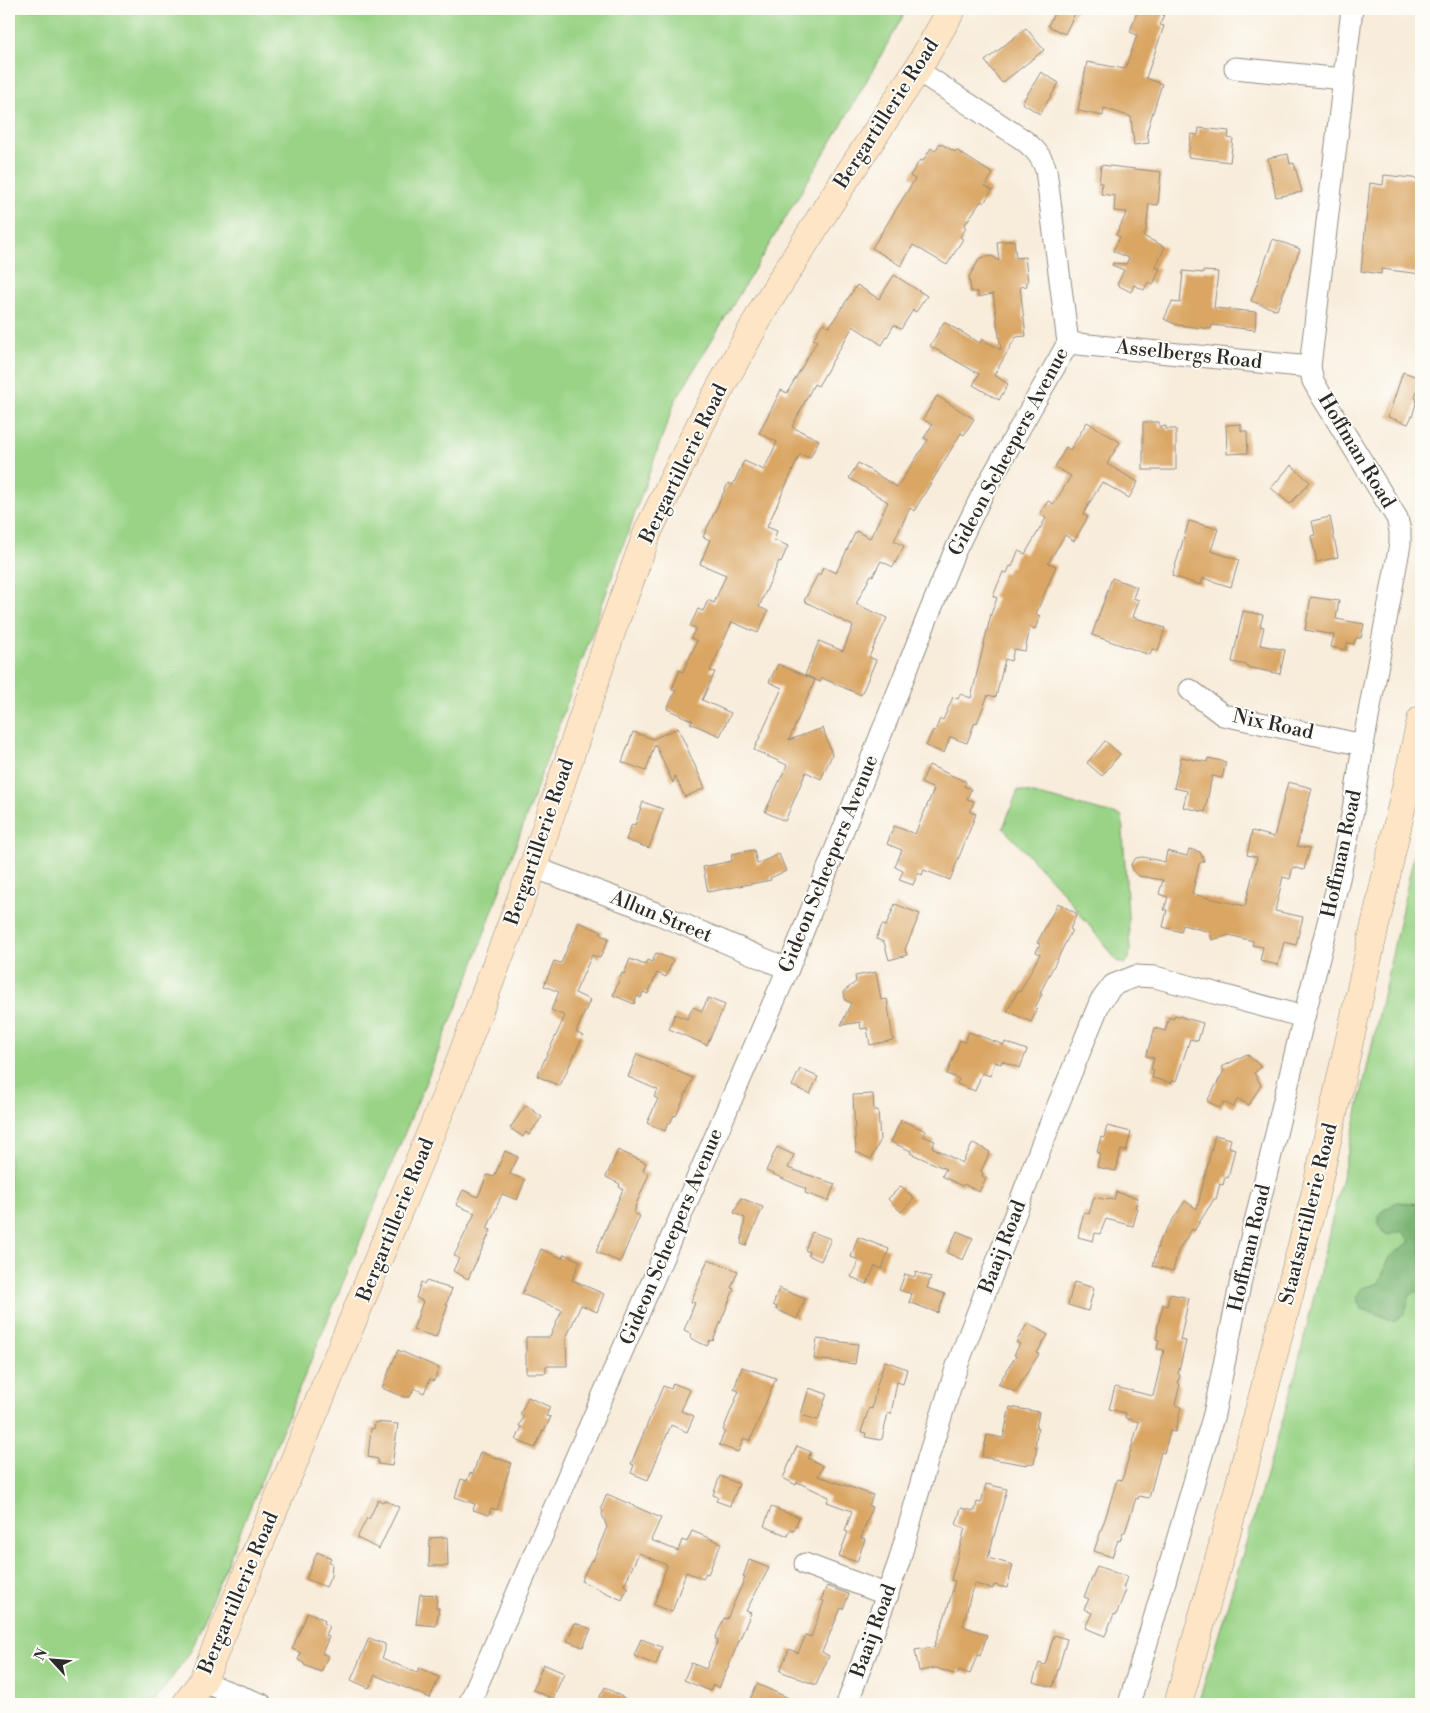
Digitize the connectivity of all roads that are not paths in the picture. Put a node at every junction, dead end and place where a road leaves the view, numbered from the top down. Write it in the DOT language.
graph roads {
  1 [pos="952,9"];
  2 [pos="1352,9"];
  3 [pos="1235,68"];
  4 [pos="917,70"];
  5 [pos="1343,79"];
  6 [pos="1068,343"];
  7 [pos="1310,367"];
  8 [pos="1190,690"];
  9 [pos="1421,720"];
  10 [pos="1363,745"];
  11 [pos="533,867"];
  12 [pos="788,969"];
  13 [pos="1304,1017"];
  14 [pos="804,1564"];
  15 [pos="888,1595"];
  16 [pos="202,1682"];
  17 [pos="186,1704"];
  18 [pos="261,1704"];
  19 [pos="469,1704"];
  20 [pos="847,1704"];
  21 [pos="1129,1704"];
  22 [pos="1178,1704"];
  1 -- 4 [label="street, Bergartillerie Road"];
  2 -- 5 [label="street, Hoffman Road"];
  3 -- 5 [label="street"];
  4 -- 6 [label="street, Gideon Scheepers Avenue"];
  4 -- 11 [label="street, Bergartillerie Road"];
  5 -- 7 [label="street, Hoffman Road"];
  6 -- 7 [label="street, Asselbergs Road"];
  6 -- 12 [label="street, Gideon Scheepers Avenue"];
  7 -- 10 [label="street, Hoffman Road"];
  8 -- 10 [label="street, Nix Road"];
  9 -- 22 [label="street, Staatsartillerie Road"];
  10 -- 13 [label="street, Hoffman Road"];
  11 -- 12 [label="street, Allun Street"];
  11 -- 16 [label="street, Bergartillerie Road"];
  12 -- 19 [label="street, Gideon Scheepers Avenue"];
  13 -- 15 [label="street, Baaij Road"];
  13 -- 21 [label="street, Hoffman Road"];
  14 -- 15 [label="street"];
  15 -- 20 [label="street, Baaij Road"];
  16 -- 17 [label="street, Bergartillerie Road"];
  16 -- 18 [label="street"];
}
